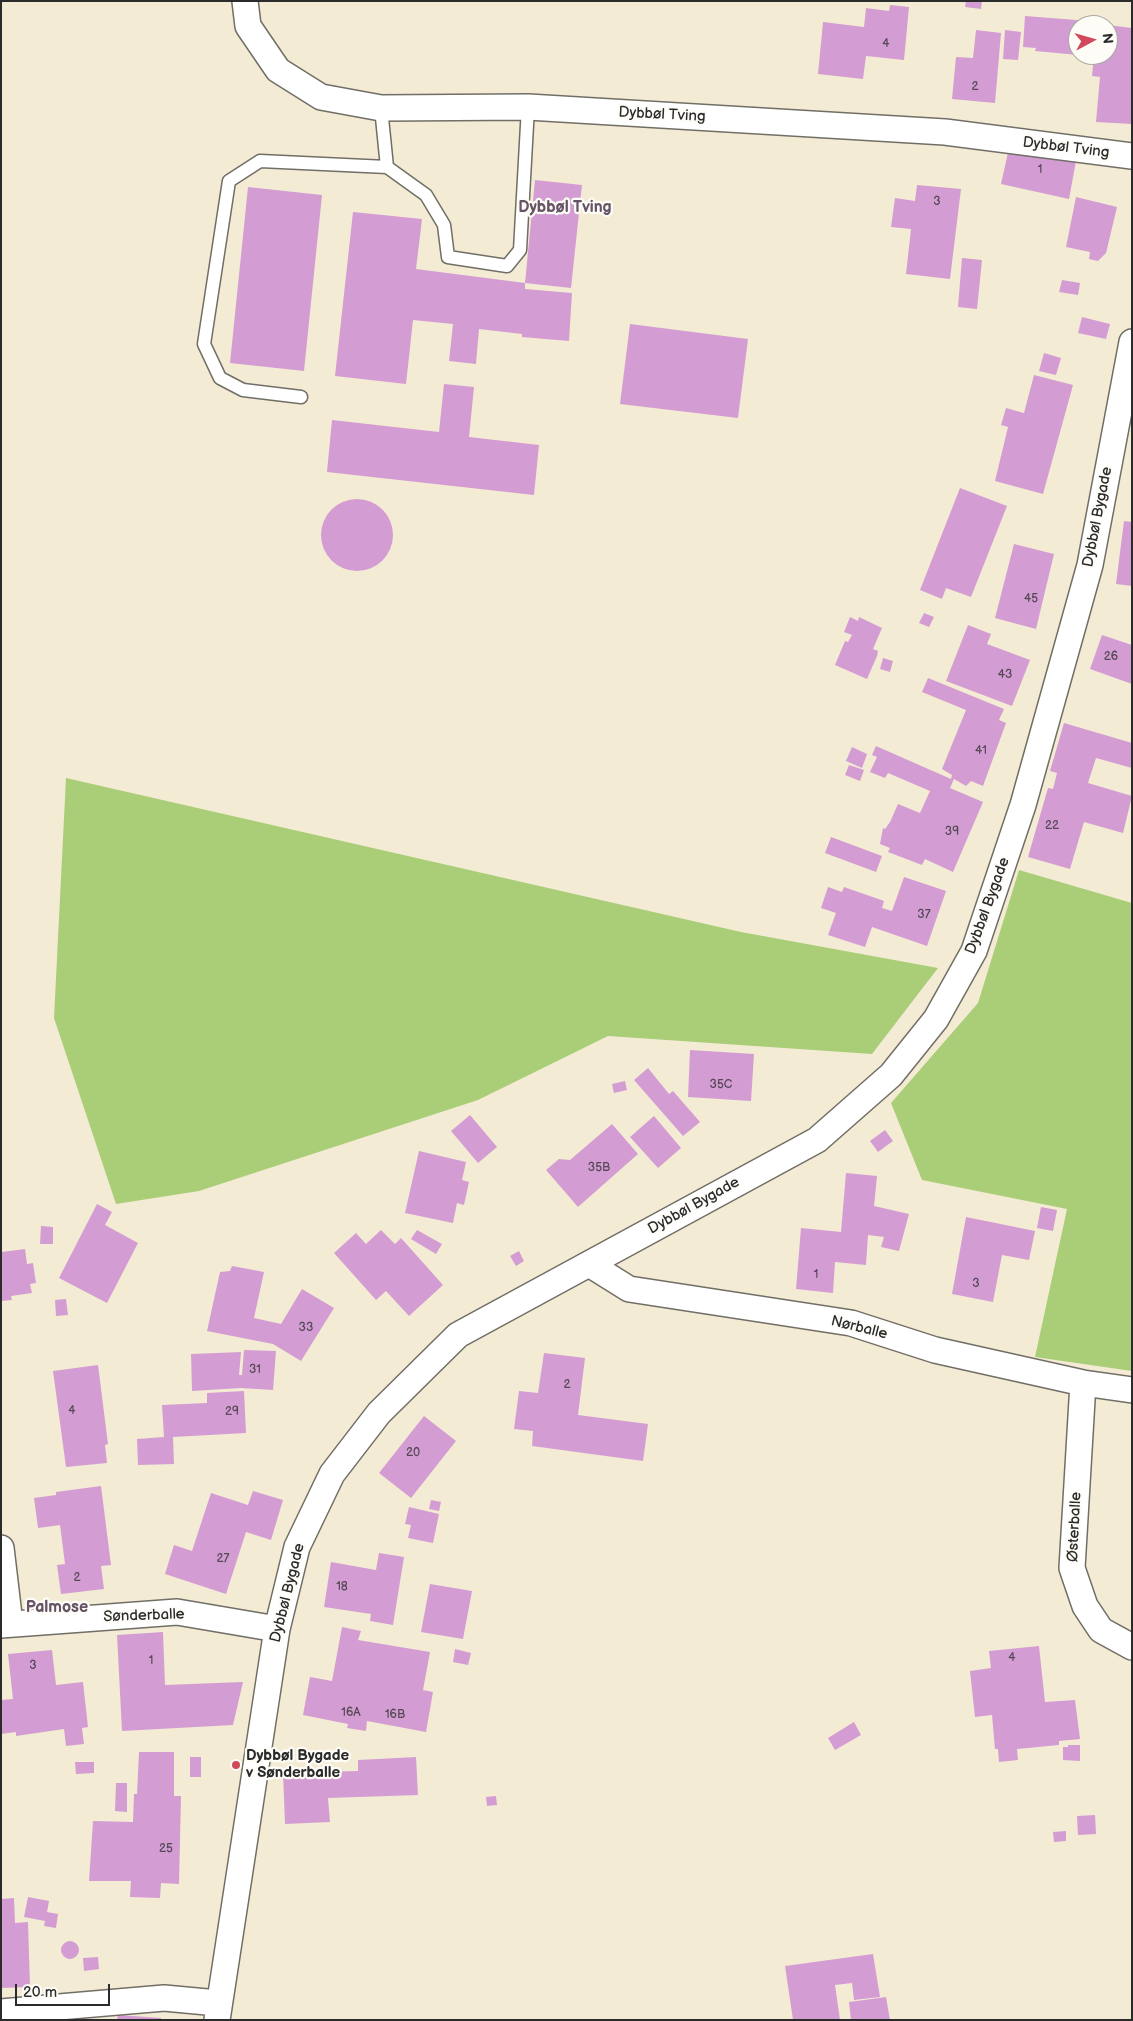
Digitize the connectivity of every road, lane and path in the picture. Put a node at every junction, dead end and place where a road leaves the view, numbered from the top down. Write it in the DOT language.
graph roads {
  1 [pos="245,1"];
  2 [pos="528,107"];
  3 [pos="381,108"];
  4 [pos="1132,156"];
  5 [pos="387,167"];
  6 [pos="1132,342"];
  7 [pos="301,398"];
  8 [pos="589,1264"];
  9 [pos="1084,1383"];
  10 [pos="1132,1390"];
  11 [pos="1,1548"];
  12 [pos="6,1624"];
  13 [pos="277,1628"];
  14 [pos="1132,1647"];
  15 [pos="1,2012"];
  16 [pos="217,2012"];
  1 -- 3 [label="street, Dybbøl Tving"];
  2 -- 3 [label="street, Dybbøl Tving"];
  2 -- 4 [label="street, Dybbøl Tving"];
  2 -- 5 [label="lane"];
  3 -- 5 [label="lane"];
  5 -- 7 [label="lane"];
  6 -- 8 [label="street, Dybbøl Bygade"];
  8 -- 9 [label="street, Nørballe"];
  8 -- 13 [label="street, Dybbøl Bygade"];
  9 -- 10 [label="street, Nørballe"];
  9 -- 14 [label="street, Østerballe"];
  11 -- 12 [label="street, Sønderballe"];
  12 -- 13 [label="street, Sønderballe"];
  13 -- 16 [label="street, Dybbøl Bygade"];
  15 -- 16 [label="street"];
}
